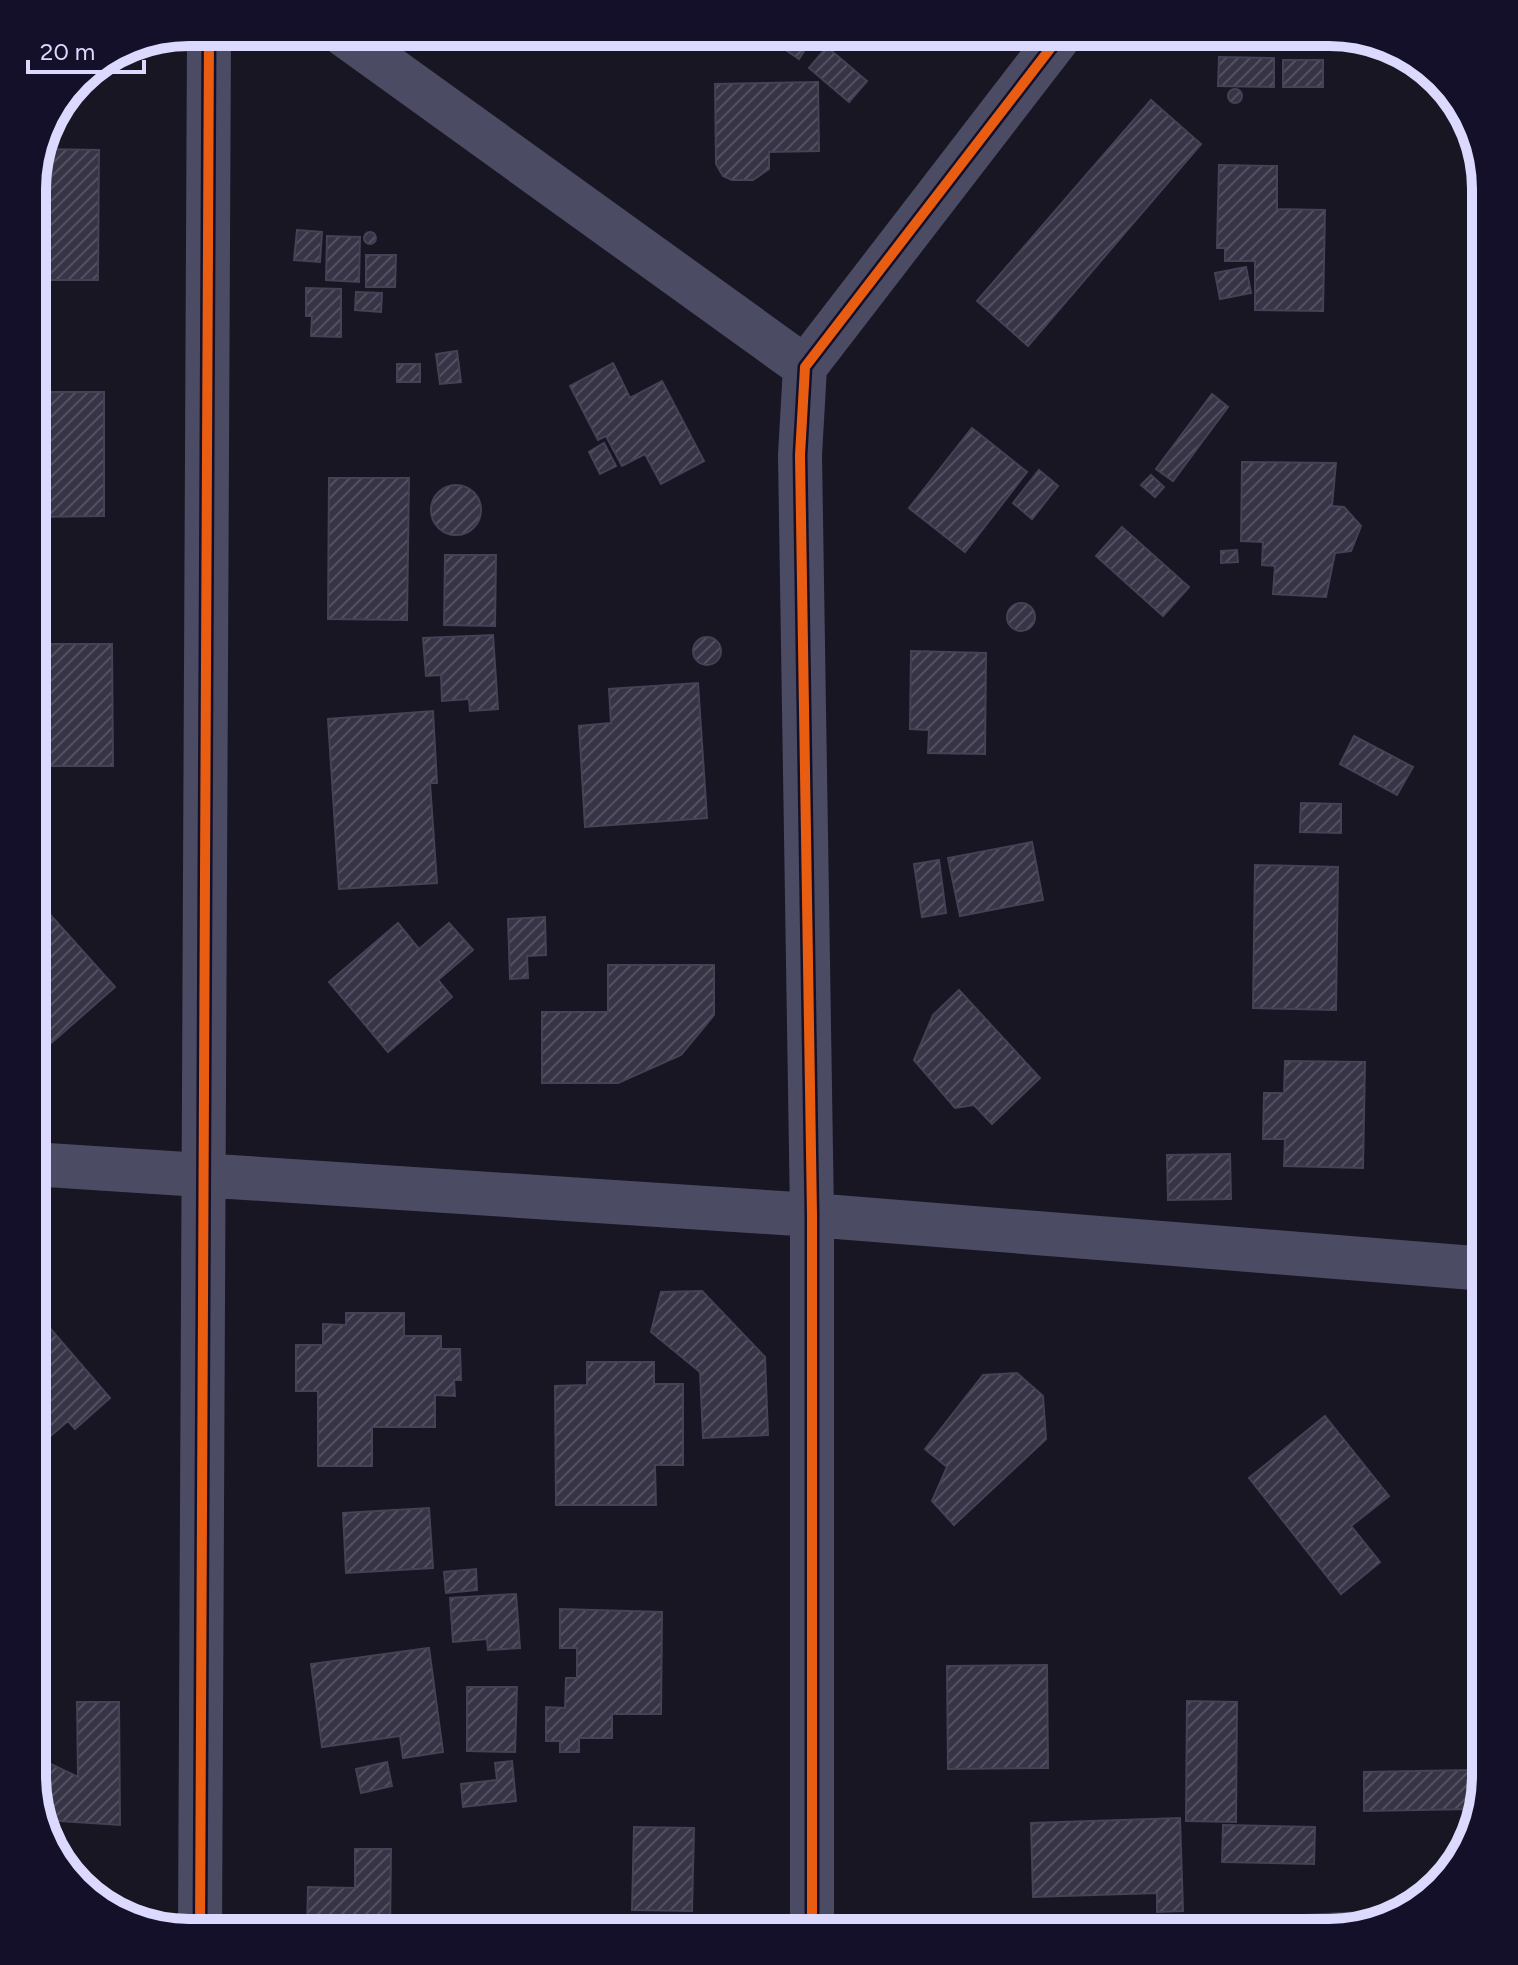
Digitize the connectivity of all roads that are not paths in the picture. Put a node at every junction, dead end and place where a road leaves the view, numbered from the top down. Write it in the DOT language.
graph roads {
  1 [pos="209,46"];
  2 [pos="359,46"];
  3 [pos="1052,46"];
  4 [pos="805,367"];
  5 [pos="46,1165"];
  6 [pos="202,1174"];
  7 [pos="812,1215"];
  8 [pos="1472,1268"];
  9 [pos="200,1919"];
  10 [pos="812,1919"];
  1 -- 6 [label="street"];
  2 -- 4 [label="street"];
  3 -- 4 [label="street"];
  4 -- 7 [label="street"];
  5 -- 6 [label="street"];
  6 -- 7 [label="street"];
  6 -- 9 [label="street"];
  7 -- 8 [label="street"];
  7 -- 10 [label="street"];
}
